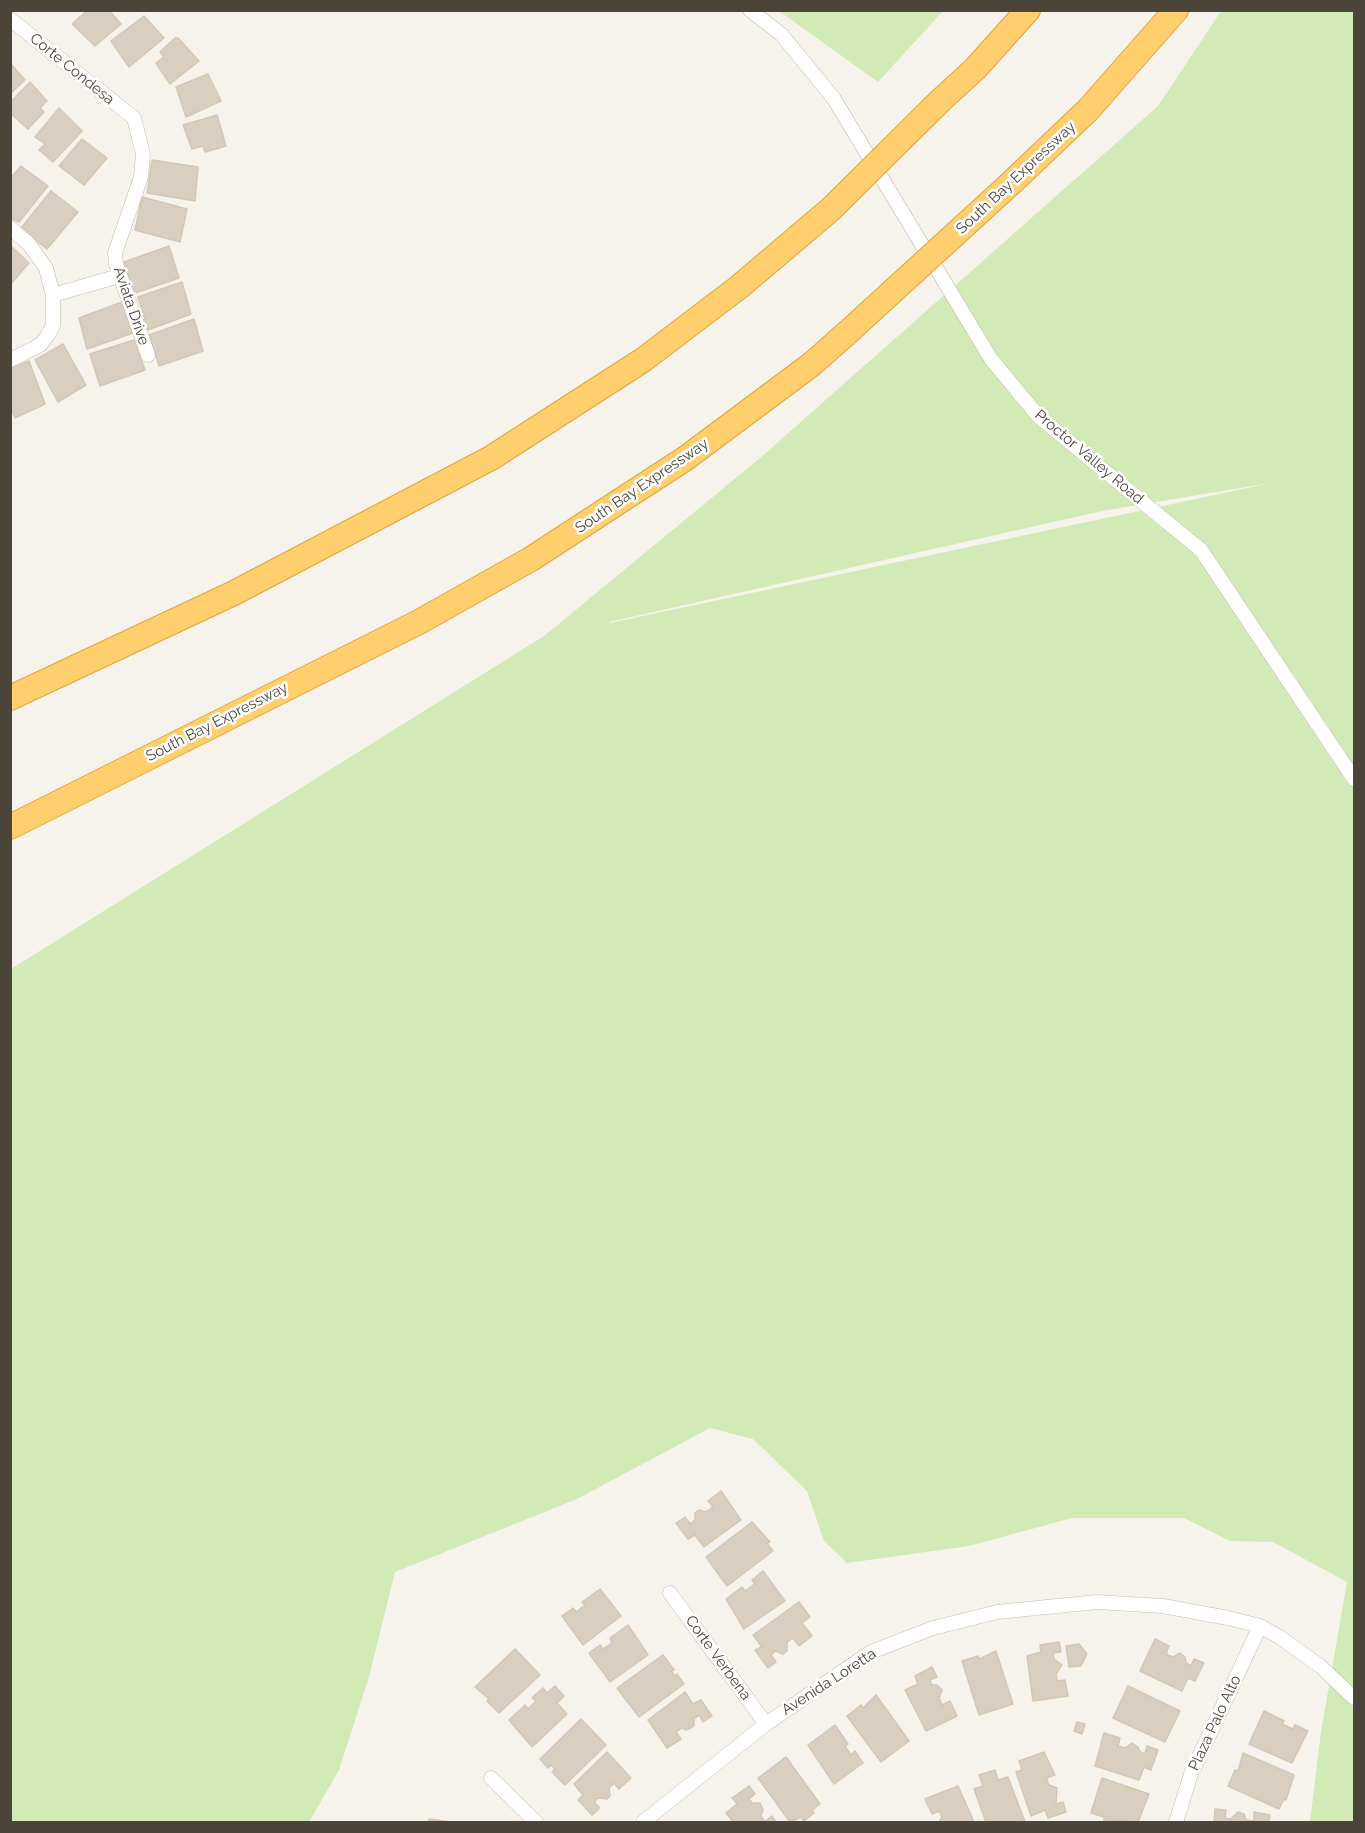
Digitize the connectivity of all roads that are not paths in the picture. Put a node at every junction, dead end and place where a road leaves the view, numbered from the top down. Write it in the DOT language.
graph roads {
  1 [pos="750,10"];
  2 [pos="1028,10"];
  3 [pos="1176,10"];
  4 [pos="10,19"];
  5 [pos="134,118"];
  6 [pos="10,228"];
  7 [pos="119,276"];
  8 [pos="53,295"];
  9 [pos="148,355"];
  10 [pos="10,360"];
  11 [pos="10,698"];
  12 [pos="1354,779"];
  13 [pos="10,827"];
  14 [pos="670,1593"];
  15 [pos="1260,1626"];
  16 [pos="1354,1698"];
  17 [pos="766,1724"];
  18 [pos="491,1778"];
  19 [pos="536,1822"];
  20 [pos="643,1822"];
  21 [pos="1176,1822"];
  1 -- 12 [label="street, Proctor Valley Road"];
  2 -- 11 [label="highway, bridge"];
  3 -- 13 [label="highway, South Bay Expressway, bridge"];
  4 -- 5 [label="street, Corte Condesa"];
  5 -- 7 [label="street, Aviata Drive"];
  6 -- 8 [label="street"];
  7 -- 8 [label="street"];
  7 -- 9 [label="street, Aviata Drive"];
  8 -- 10 [label="street"];
  14 -- 17 [label="street, Corte Verbena"];
  15 -- 16 [label="street, Avenida Loretta"];
  15 -- 17 [label="street, Avenida Loretta"];
  15 -- 21 [label="street, Plaza Palo Alto"];
  17 -- 20 [label="street, Avenida Loretta"];
  18 -- 19 [label="street"];
}
